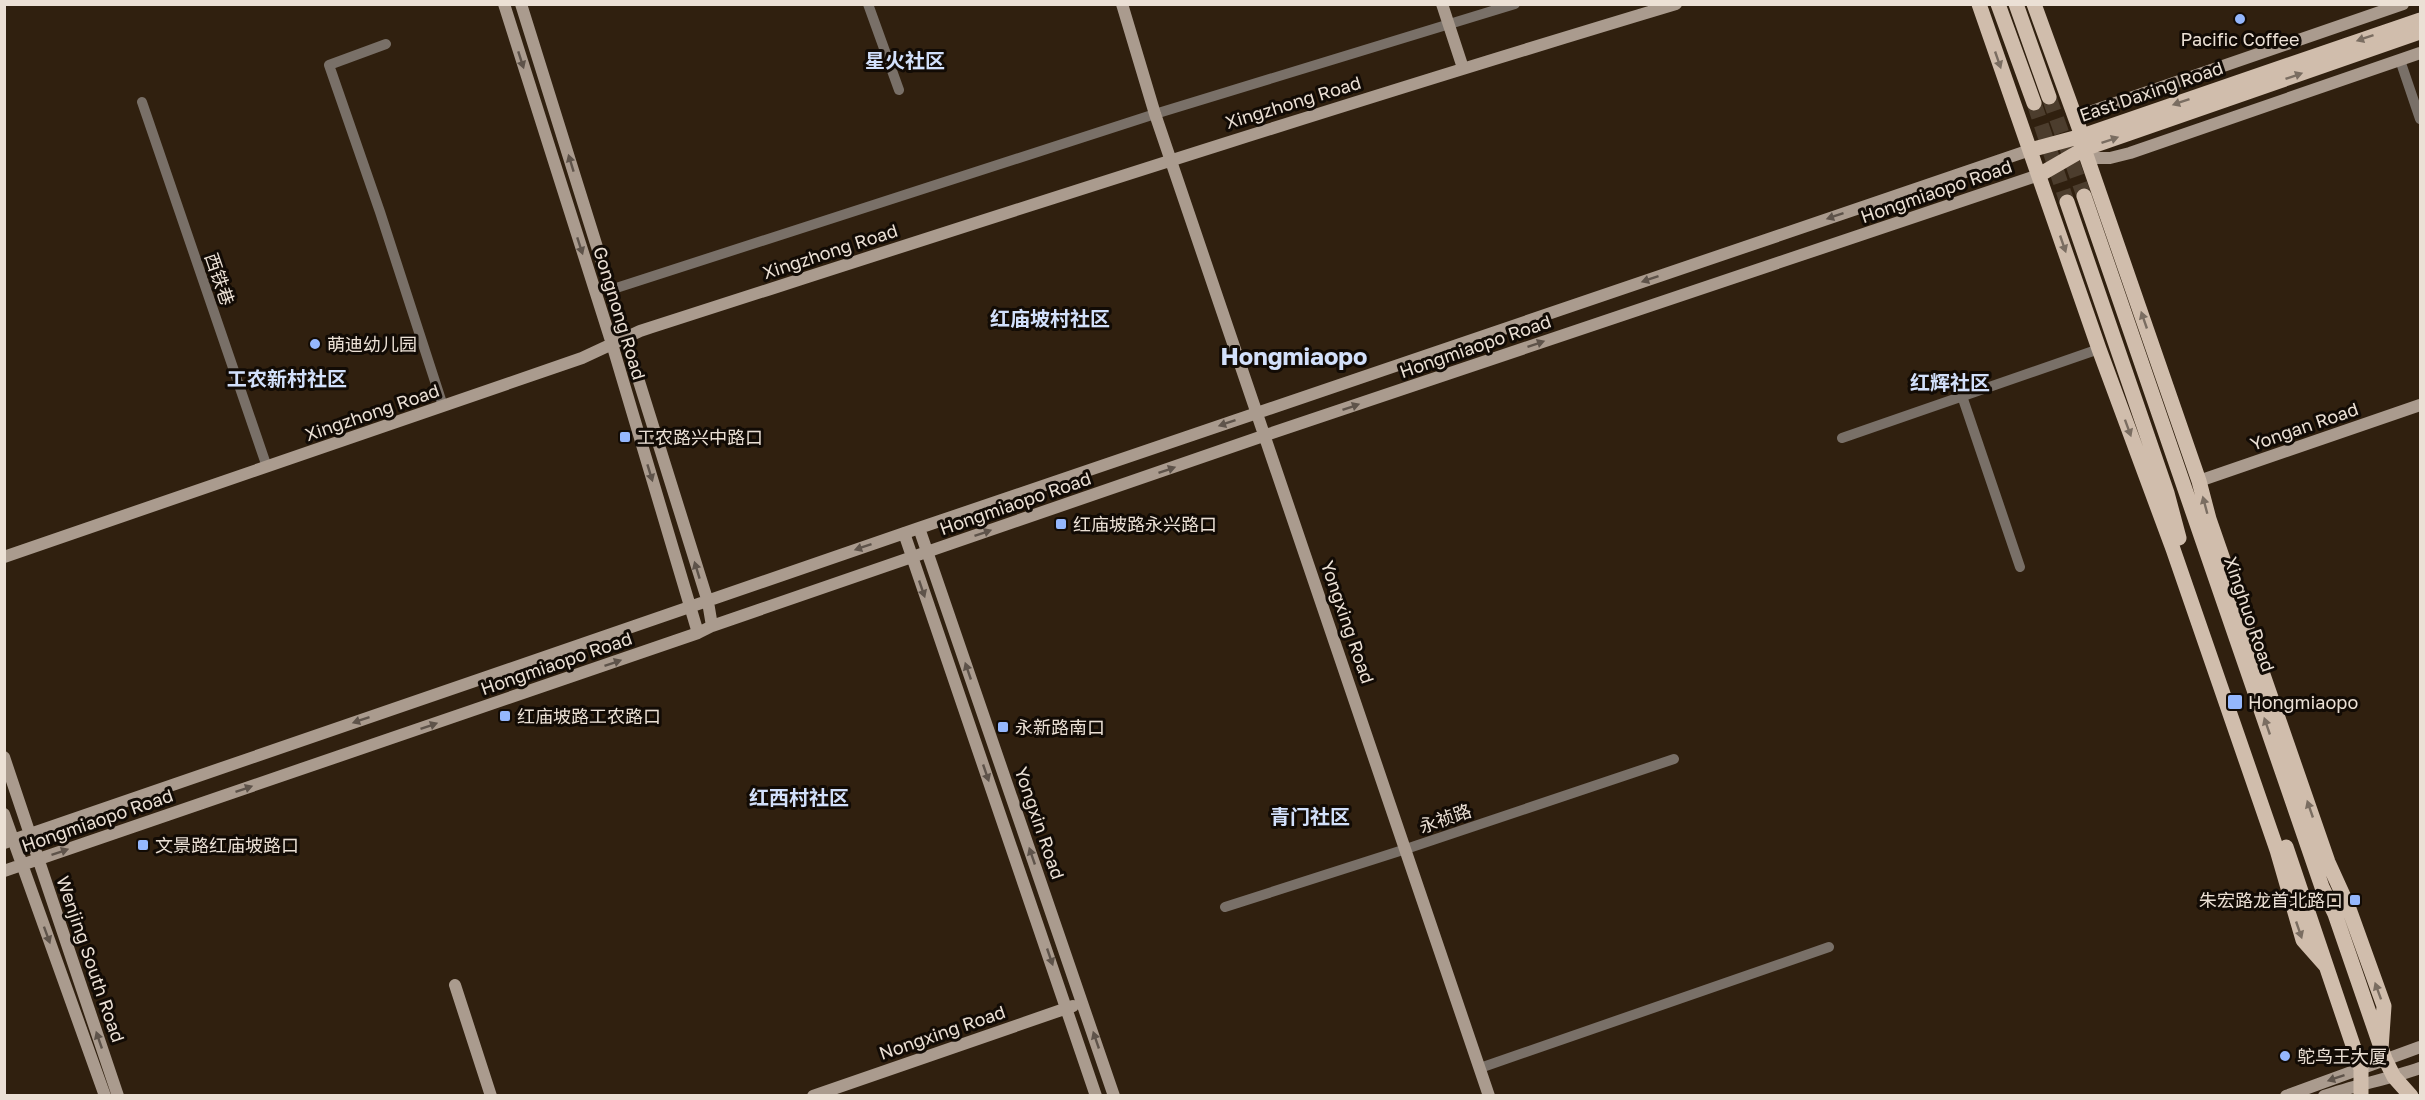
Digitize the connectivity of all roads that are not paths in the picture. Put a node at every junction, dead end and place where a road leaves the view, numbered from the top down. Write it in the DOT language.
graph roads {
  1 [pos="504,4"];
  2 [pos="521,4"];
  3 [pos="868,4"];
  4 [pos="1122,4"];
  5 [pos="1442,4"];
  6 [pos="1515,4"];
  7 [pos="1676,4"];
  8 [pos="1979,4"];
  9 [pos="1998,4"];
  10 [pos="2016,4"];
  11 [pos="2034,4"];
  12 [pos="2403,4"];
  13 [pos="2421,20"];
  14 [pos="1449,25"];
  15 [pos="2421,32"];
  16 [pos="386,45"];
  17 [pos="2421,53"];
  18 [pos="2400,60"];
  19 [pos="1463,68"];
  20 [pos="899,90"];
  21 [pos="2049,98"];
  22 [pos="142,102"];
  23 [pos="2034,103"];
  24 [pos="1155,114"];
  25 [pos="2075,117"];
  26 [pos="2421,119"];
  27 [pos="2083,143"];
  28 [pos="2030,150"];
  29 [pos="1170,160"];
  30 [pos="2039,175"];
  31 [pos="2084,196"];
  32 [pos="2067,202"];
  33 [pos="610,290"];
  34 [pos="626,338"];
  35 [pos="612,344"];
  36 [pos="2099,349"];
  37 [pos="1962,396"];
  38 [pos="2421,405"];
  39 [pos="443,406"];
  40 [pos="1258,413"];
  41 [pos="1266,435"];
  42 [pos="1842,438"];
  43 [pos="267,467"];
  44 [pos="2199,482"];
  45 [pos="2163,522"];
  46 [pos="2195,523"];
  47 [pos="919,528"];
  48 [pos="903,533"];
  49 [pos="2220,550"];
  50 [pos="927,552"];
  51 [pos="4,557"];
  52 [pos="911,557"];
  53 [pos="2188,562"];
  54 [pos="2020,567"];
  55 [pos="708,602"];
  56 [pos="691,607"];
  57 [pos="712,626"];
  58 [pos="698,633"];
  59 [pos="2247,647"];
  60 [pos="4,757"];
  61 [pos="1674,759"];
  62 [pos="2286,760"];
  63 [pos="4,814"];
  64 [pos="31,834"];
  65 [pos="9,842"];
  66 [pos="2309,848"];
  67 [pos="1406,849"];
  68 [pos="38,860"];
  69 [pos="22,865"];
  70 [pos="4,871"];
  71 [pos="2340,890"];
  72 [pos="1225,907"];
  73 [pos="1829,947"];
  74 [pos="2326,966"];
  75 [pos="455,985"];
  76 [pos="1083,1002"];
  77 [pos="1067,1008"];
  78 [pos="2421,1047"];
  79 [pos="2383,1054"];
  80 [pos="1480,1068"];
  81 [pos="2421,1068"];
  82 [pos="2394,1077"];
  83 [pos="2363,1086"];
  84 [pos="105,1095"];
  85 [pos="118,1095"];
  86 [pos="492,1095"];
  87 [pos="813,1095"];
  88 [pos="1096,1095"];
  89 [pos="1114,1095"];
  90 [pos="1489,1095"];
  91 [pos="2286,1095"];
  92 [pos="2324,1095"];
  93 [pos="2399,1095"];
  94 [pos="2411,1095"];
  1 -- 35 [label="main road, Gongnong Road, one-way"];
  33 -- 2 [label="main road, Gongnong Road, one-way"];
  3 -- 20 [label="street"];
  4 -- 24 [label="main road, Yongxing Road"];
  5 -- 14 [label="main road"];
  6 -- 14 [label="street"];
  7 -- 19 [label="main road, Xingzhong Road"];
  8 -- 28 [label="main road, one-way"];
  9 -- 23 [label="main road"];
  10 -- 21 [label="main road"];
  11 -- 25 [label="main road"];
  12 -- 25 [label="main road"];
  13 -- 27 [label="main road, East Daxing Road, one-way"];
  14 -- 19 [label="main road"];
  14 -- 24 [label="street"];
  27 -- 15 [label="main road, East Daxing Road, one-way"];
  16 -- 39 [label="street"];
  17 -- 18 [label="main road"];
  18 -- 26 [label="street"];
  18 -- 27 [label="main road"];
  19 -- 29 [label="main road, Xingzhong Road"];
  22 -- 43 [label="street, 西铁巷"];
  24 -- 29 [label="main road, Yongxing Road"];
  24 -- 33 [label="street"];
  25 -- 27 [label="main road"];
  27 -- 28 [label="main road, East Daxing Road"];
  27 -- 30 [label="main road, East Daxing Road"];
  44 -- 27 [label="main road, one-way"];
  28 -- 30 [label="main road"];
  28 -- 40 [label="main road, Hongmiaopo Road, one-way"];
  29 -- 34 [label="main road, Xingzhong Road"];
  29 -- 40 [label="main road, Yongxing Road"];
  30 -- 36 [label="main road, one-way"];
  41 -- 30 [label="main road, Hongmiaopo Road, one-way"];
  31 -- 46 [label="main road, Xinghuo Road"];
  32 -- 53 [label="main road"];
  33 -- 34 [label="main road, Gongnong Road"];
  34 -- 35 [label="main road, Xingzhong Road"];
  55 -- 34 [label="main road, Gongnong Road, one-way"];
  35 -- 39 [label="main road, Xingzhong Road"];
  35 -- 56 [label="main road, Gongnong Road, one-way"];
  36 -- 37 [label="street"];
  36 -- 45 [label="main road, one-way"];
  37 -- 42 [label="street"];
  37 -- 54 [label="street"];
  38 -- 44 [label="main road, Yongan Road"];
  39 -- 43 [label="main road, Xingzhong Road"];
  40 -- 41 [label="main road, Yongxing Road"];
  40 -- 47 [label="main road, Hongmiaopo Road, one-way"];
  50 -- 41 [label="main road, Hongmiaopo Road, one-way"];
  41 -- 67 [label="main road, Yongxing Road"];
  43 -- 51 [label="main road, Xingzhong Road"];
  49 -- 44 [label="main road, one-way"];
  45 -- 53 [label="main road"];
  45 -- 74 [label="main road, one-way"];
  46 -- 49 [label="main road"];
  46 -- 59 [label="main road, Xinghuo Road"];
  47 -- 48 [label="main road, Hongmiaopo Road"];
  47 -- 50 [label="main road, Yongxin Road"];
  48 -- 52 [label="main road, Yongxin Road"];
  48 -- 55 [label="main road, Hongmiaopo Road, one-way"];
  49 -- 59 [label="main road"];
  50 -- 52 [label="main road, Hongmiaopo Road"];
  76 -- 50 [label="main road, Yongxin Road, one-way"];
  52 -- 57 [label="main road, Hongmiaopo Road"];
  52 -- 77 [label="main road, Yongxin Road, one-way"];
  53 -- 74 [label="main road"];
  55 -- 56 [label="main road, Hongmiaopo Road"];
  55 -- 57 [label="main road, Gongnong Road"];
  56 -- 58 [label="main road, Gongnong Road"];
  56 -- 64 [label="main road, Hongmiaopo Road, one-way"];
  57 -- 58 [label="main road, Hongmiaopo Road"];
  68 -- 58 [label="main road, Hongmiaopo Road, one-way"];
  62 -- 59 [label="main road, Xinghuo Road, one-way"];
  60 -- 64 [label="main road, Wenjing South Road"];
  61 -- 67 [label="street, 永祯路"];
  62 -- 66 [label="main road, Xinghuo Road"];
  71 -- 62 [label="main road, one-way"];
  63 -- 65 [label="main road, Wenjing South Road"];
  64 -- 65 [label="main road, Hongmiaopo Road"];
  64 -- 68 [label="main road, Wenjing South Road"];
  65 -- 69 [label="main road, Wenjing South Road"];
  66 -- 71 [label="main road"];
  66 -- 79 [label="main road, Xinghuo Road"];
  67 -- 72 [label="street, 永祯路"];
  67 -- 80 [label="main road, Yongxing Road"];
  68 -- 69 [label="main road, Hongmiaopo Road"];
  85 -- 68 [label="main road, Wenjing South Road, one-way"];
  69 -- 70 [label="main road, Hongmiaopo Road"];
  69 -- 84 [label="main road, Wenjing South Road, one-way"];
  79 -- 71 [label="main road, one-way"];
  73 -- 80 [label="street"];
  74 -- 83 [label="main road"];
  75 -- 86 [label="main road"];
  76 -- 77 [label="main road, Nongxing Road"];
  89 -- 76 [label="main road, Yongxin Road, one-way"];
  77 -- 87 [label="main road, Nongxing Road"];
  77 -- 88 [label="main road, Yongxin Road"];
  78 -- 79 [label="main road"];
  79 -- 82 [label="main road, Xinghuo Road"];
  79 -- 83 [label="main road"];
  80 -- 90 [label="main road, Yongxing Road"];
  81 -- 82 [label="main road"];
  82 -- 83 [label="main road"];
  82 -- 93 [label="main road"];
  82 -- 94 [label="main road"];
  83 -- 91 [label="main road, one-way"];
  83 -- 92 [label="main road"];
}
